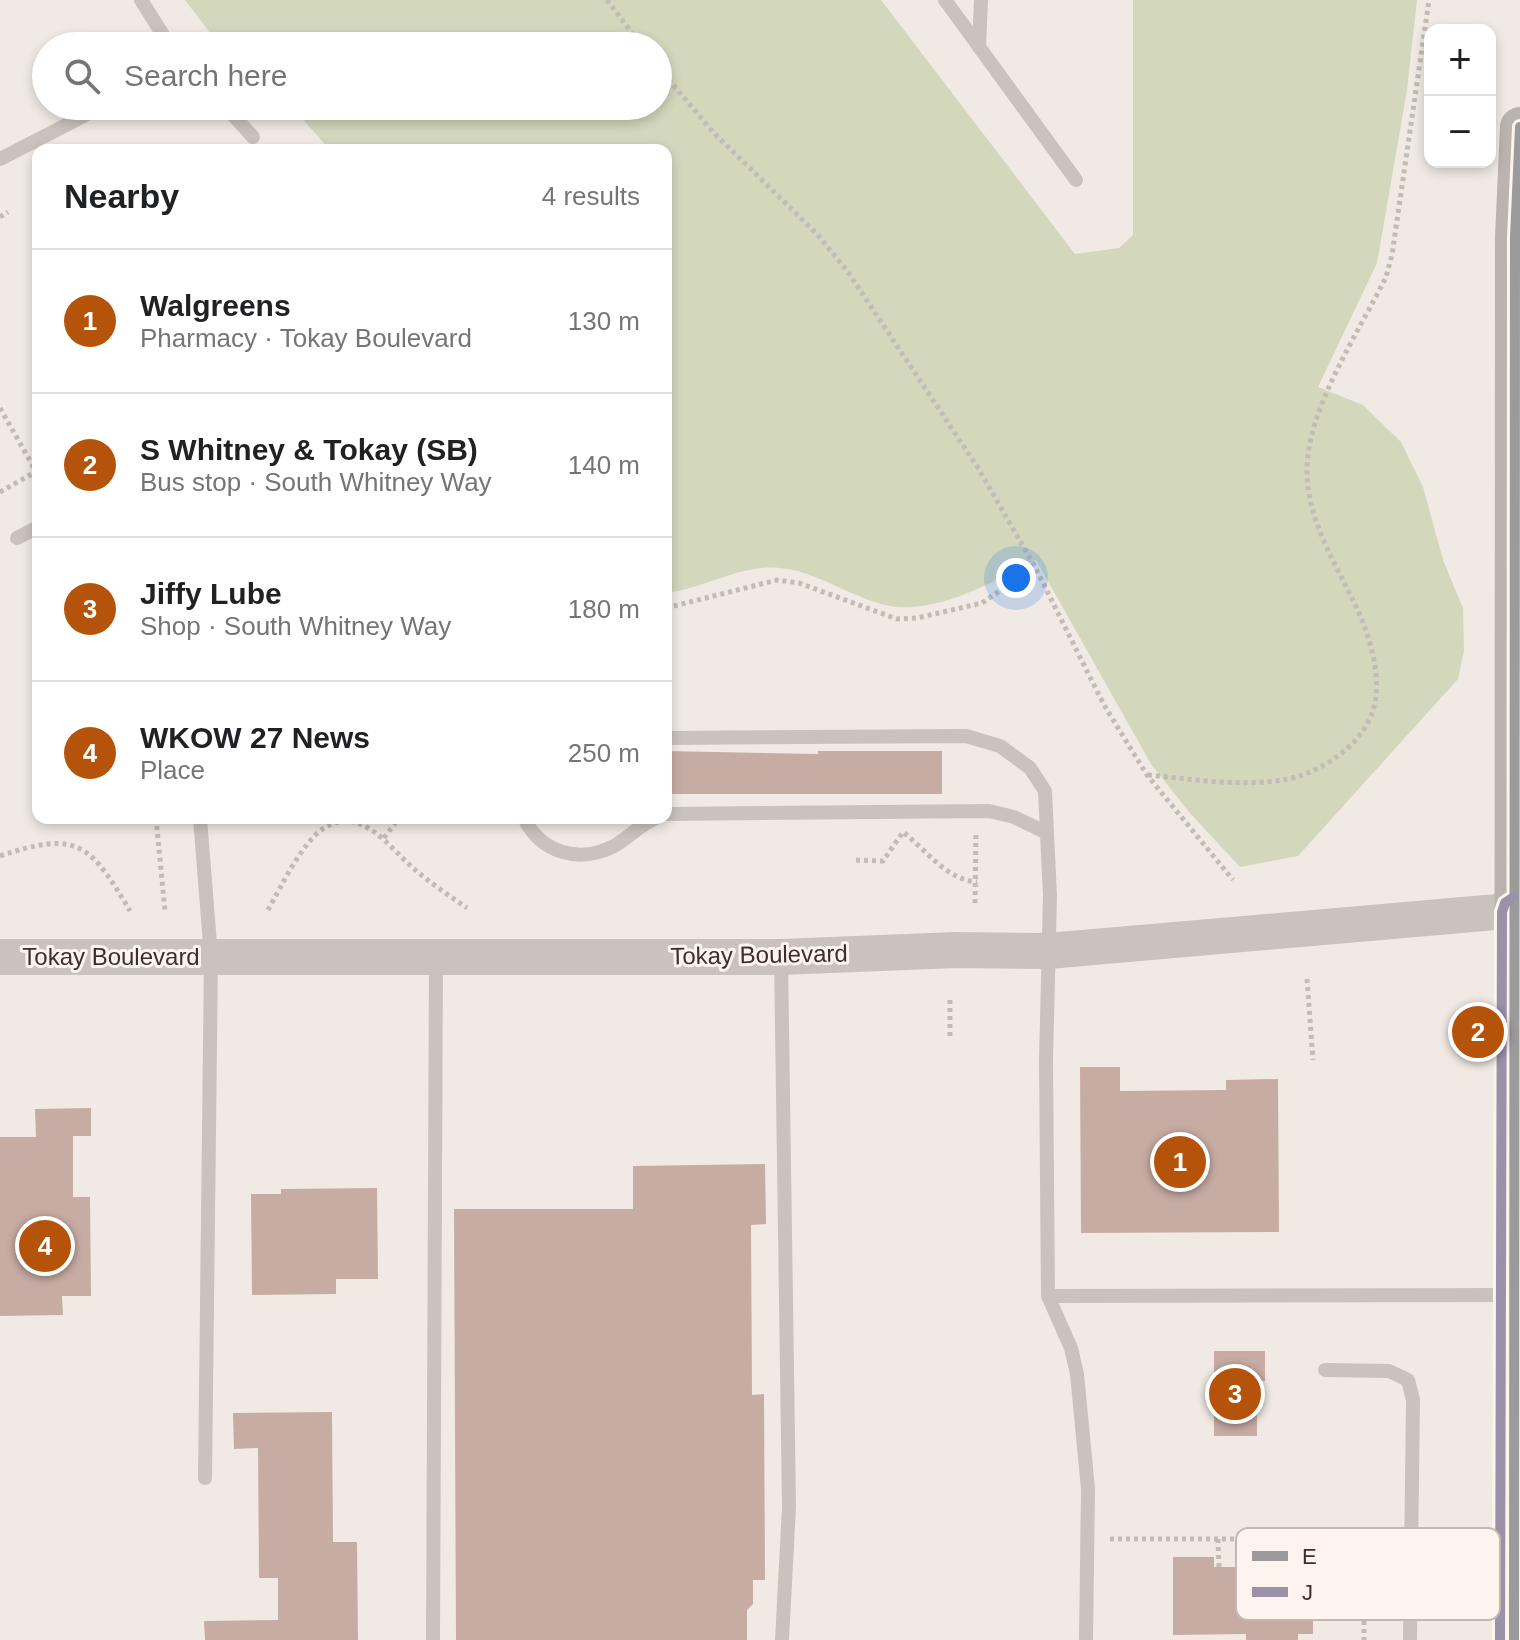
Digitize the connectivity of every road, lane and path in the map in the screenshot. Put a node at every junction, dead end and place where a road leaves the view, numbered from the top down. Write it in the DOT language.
graph roads {
  1 [pos="141,0"];
  2 [pos="607,0"];
  3 [pos="945,0"];
  4 [pos="981,0"];
  5 [pos="1429,0"];
  6 [pos="161,32"];
  7 [pos="631,32"];
  8 [pos="979,47"];
  9 [pos="672,84"];
  10 [pos="76,120"];
  11 [pos="238,120"];
  12 [pos="1520,127"];
  13 [pos="253,137"];
  14 [pos="0,159"];
  15 [pos="1076,180"];
  16 [pos="8,212"];
  17 [pos="0,217"];
  18 [pos="0,408"];
  19 [pos="32,463"];
  20 [pos="32,475"];
  21 [pos="0,492"];
  22 [pos="32,530"];
  23 [pos="17,538"];
  24 [pos="1035,567"];
  25 [pos="672,606"];
  26 [pos="672,738"];
  27 [pos="1147,775"];
  28 [pos="976,811"];
  29 [pos="672,814"];
  30 [pos="157,824"];
  31 [pos="200,824"];
  32 [pos="333,824"];
  33 [pos="360,824"];
  34 [pos="394,824"];
  35 [pos="528,824"];
  36 [pos="641,824"];
  37 [pos="1045,832"];
  38 [pos="384,838"];
  39 [pos="0,856"];
  40 [pos="856,860"];
  41 [pos="1233,880"];
  42 [pos="977,882"];
  43 [pos="975,903"];
  44 [pos="467,908"];
  45 [pos="268,910"];
  46 [pos="130,911"];
  47 [pos="165,911"];
  48 [pos="1519,911"];
  49 [pos="1048,951"];
  50 [pos="0,957"];
  51 [pos="211,957"];
  52 [pos="436,957"];
  53 [pos="781,957"];
  54 [pos="1307,979"];
  55 [pos="950,1000"];
  56 [pos="950,1036"];
  57 [pos="1313,1060"];
  58 [pos="1514,1295"];
  59 [pos="1048,1296"];
  60 [pos="1325,1370"];
  61 [pos="205,1478"];
  62 [pos="1411,1528"];
  63 [pos="1218,1539"];
  64 [pos="1236,1539"];
  65 [pos="1088,1540"];
  66 [pos="1219,1567"];
  67 [pos="1410,1620"];
  68 [pos="433,1640"];
  69 [pos="782,1640"];
  70 [pos="1086,1640"];
  71 [pos="1410,1640"];
  72 [pos="1514,1640"];
  1 -- 6 [label="lane"];
  2 -- 7 [label="path"];
  3 -- 8 [label="lane"];
  4 -- 8 [label="lane"];
  5 -- 27 [label="path"];
  8 -- 15 [label="lane"];
  9 -- 24 [label="path"];
  10 -- 14 [label="lane"];
  11 -- 13 [label="lane"];
  12 -- 48 [label="main road"];
  16 -- 17 [label="path"];
  18 -- 19 [label="path"];
  20 -- 21 [label="path"];
  22 -- 23 [label="lane"];
  24 -- 25 [label="path"];
  24 -- 27 [label="path"];
  26 -- 37 [label="lane"];
  27 -- 41 [label="path"];
  28 -- 29 [label="lane"];
  28 -- 37 [label="lane"];
  28 -- 42 [label="path"];
  30 -- 47 [label="path"];
  31 -- 51 [label="lane"];
  32 -- 45 [label="path"];
  33 -- 38 [label="path"];
  34 -- 38 [label="path"];
  35 -- 36 [label="lane"];
  37 -- 49 [label="lane"];
  38 -- 44 [label="path"];
  39 -- 46 [label="path"];
  40 -- 42 [label="path"];
  42 -- 43 [label="path"];
  48 -- 49 [label="street, Tokay Boulevard"];
  48 -- 58 [label="main road"];
  49 -- 53 [label="street, Tokay Boulevard"];
  49 -- 59 [label="lane"];
  50 -- 51 [label="street, Tokay Boulevard"];
  51 -- 52 [label="street, Tokay Boulevard"];
  51 -- 61 [label="lane"];
  52 -- 53 [label="street, Tokay Boulevard"];
  52 -- 68 [label="lane"];
  53 -- 69 [label="lane"];
  54 -- 57 [label="path"];
  55 -- 56 [label="path"];
  58 -- 59 [label="lane"];
  58 -- 72 [label="main road"];
  59 -- 65 [label="lane"];
  60 -- 62 [label="lane"];
  63 -- 64 [label="path"];
  63 -- 65 [label="path"];
  63 -- 66 [label="path"];
  65 -- 70 [label="lane"];
  67 -- 71 [label="lane"];
}
